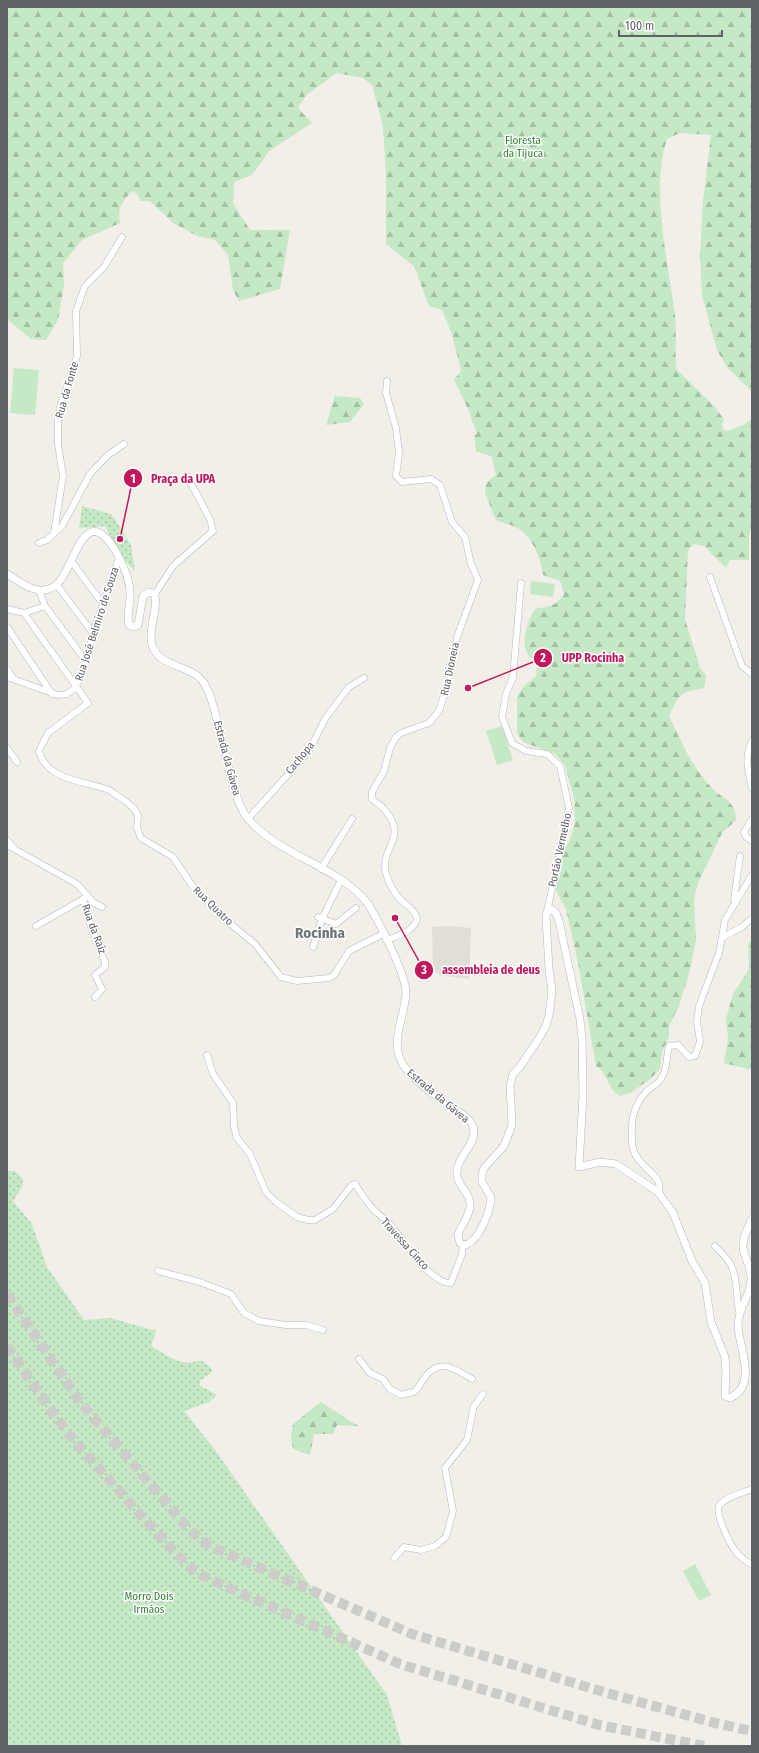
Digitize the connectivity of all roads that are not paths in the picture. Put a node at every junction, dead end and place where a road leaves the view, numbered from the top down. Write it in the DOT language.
graph roads {
  1 [pos="122,237"];
  2 [pos="386,381"];
  3 [pos="124,444"];
  4 [pos="187,476"];
  5 [pos="54,533"];
  6 [pos="39,543"];
  7 [pos="118,558"];
  8 [pos="72,562"];
  9 [pos="7,574"];
  10 [pos="710,577"];
  11 [pos="521,583"];
  12 [pos="56,584"];
  13 [pos="40,590"];
  14 [pos="155,594"];
  15 [pos="103,604"];
  16 [pos="45,606"];
  17 [pos="7,609"];
  18 [pos="24,612"];
  19 [pos="7,628"];
  20 [pos="93,633"];
  21 [pos="86,661"];
  22 [pos="7,669"];
  23 [pos="752,674"];
  24 [pos="10,678"];
  25 [pos="364,678"];
  26 [pos="76,686"];
  27 [pos="52,694"];
  28 [pos="752,741"];
  29 [pos="7,748"];
  30 [pos="17,762"];
  31 [pos="752,788"];
  32 [pos="248,819"];
  33 [pos="352,819"];
  34 [pos="752,819"];
  35 [pos="7,839"];
  36 [pos="752,841"];
  37 [pos="7,844"];
  38 [pos="18,851"];
  39 [pos="740,856"];
  40 [pos="321,869"];
  41 [pos="752,875"];
  42 [pos="341,880"];
  43 [pos="86,898"];
  44 [pos="734,903"];
  45 [pos="102,907"];
  46 [pos="356,908"];
  47 [pos="546,912"];
  48 [pos="320,918"];
  49 [pos="750,920"];
  50 [pos="36,926"];
  51 [pos="385,937"];
  52 [pos="723,937"];
  53 [pos="313,947"];
  54 [pos="95,997"];
  55 [pos="207,1055"];
  56 [pos="658,1192"];
  57 [pos="752,1219"];
  58 [pos="463,1245"];
  59 [pos="715,1246"];
  60 [pos="158,1271"];
  61 [pos="740,1315"];
  62 [pos="323,1330"];
  63 [pos="359,1359"];
  64 [pos="472,1379"];
  65 [pos="484,1394"];
  66 [pos="752,1489"];
  67 [pos="394,1558"];
  68 [pos="752,1565"];
  1 -- 5 [label="street, Rua da Fonte"];
  2 -- 51 [label="street, Rua Dioneia"];
  3 -- 5 [label="street"];
  4 -- 14 [label="street"];
  5 -- 6 [label="street"];
  7 -- 8 [label="street"];
  7 -- 14 [label="street"];
  7 -- 15 [label="street, Rua José Belmiro de Souza"];
  8 -- 12 [label="street"];
  8 -- 15 [label="street"];
  9 -- 13 [label="street"];
  10 -- 23 [label="street"];
  11 -- 47 [label="street, Portão Vermelho"];
  12 -- 13 [label="street"];
  12 -- 20 [label="street"];
  13 -- 16 [label="street"];
  14 -- 32 [label="street, Estrada da Gávea"];
  15 -- 20 [label="street, Rua José Belmiro de Souza"];
  16 -- 18 [label="street"];
  16 -- 21 [label="street"];
  17 -- 18 [label="street"];
  18 -- 26 [label="street"];
  19 -- 27 [label="street"];
  20 -- 21 [label="street, Rua José Belmiro de Souza"];
  21 -- 26 [label="street, Rua José Belmiro de Souza"];
  22 -- 24 [label="street"];
  24 -- 27 [label="street"];
  25 -- 32 [label="street, Cachopa"];
  26 -- 27 [label="street, Rua José Belmiro de Souza"];
  26 -- 51 [label="street, Rua Quatro"];
  28 -- 31 [label="street"];
  29 -- 30 [label="street"];
  32 -- 40 [label="street, Estrada da Gávea"];
  33 -- 40 [label="street"];
  34 -- 36 [label="street"];
  35 -- 38 [label="street"];
  37 -- 38 [label="street"];
  38 -- 43 [label="street"];
  39 -- 44 [label="street"];
  40 -- 42 [label="street, Estrada da Gávea"];
  41 -- 44 [label="street"];
  42 -- 48 [label="street"];
  42 -- 51 [label="street, Estrada da Gávea"];
  43 -- 45 [label="street"];
  43 -- 50 [label="street"];
  43 -- 54 [label="street, Rua da Raíz"];
  44 -- 52 [label="street"];
  46 -- 48 [label="street"];
  47 -- 56 [label="street"];
  47 -- 58 [label="street"];
  48 -- 53 [label="street"];
  49 -- 52 [label="street"];
  51 -- 58 [label="street, Estrada da Gávea"];
  52 -- 56 [label="street"];
  55 -- 58 [label="street, Travessa Cinco"];
  56 -- 61 [label="street"];
  57 -- 61 [label="street"];
  59 -- 61 [label="street"];
  60 -- 62 [label="street"];
  63 -- 64 [label="street"];
  65 -- 67 [label="street"];
  66 -- 68 [label="street"];
}
